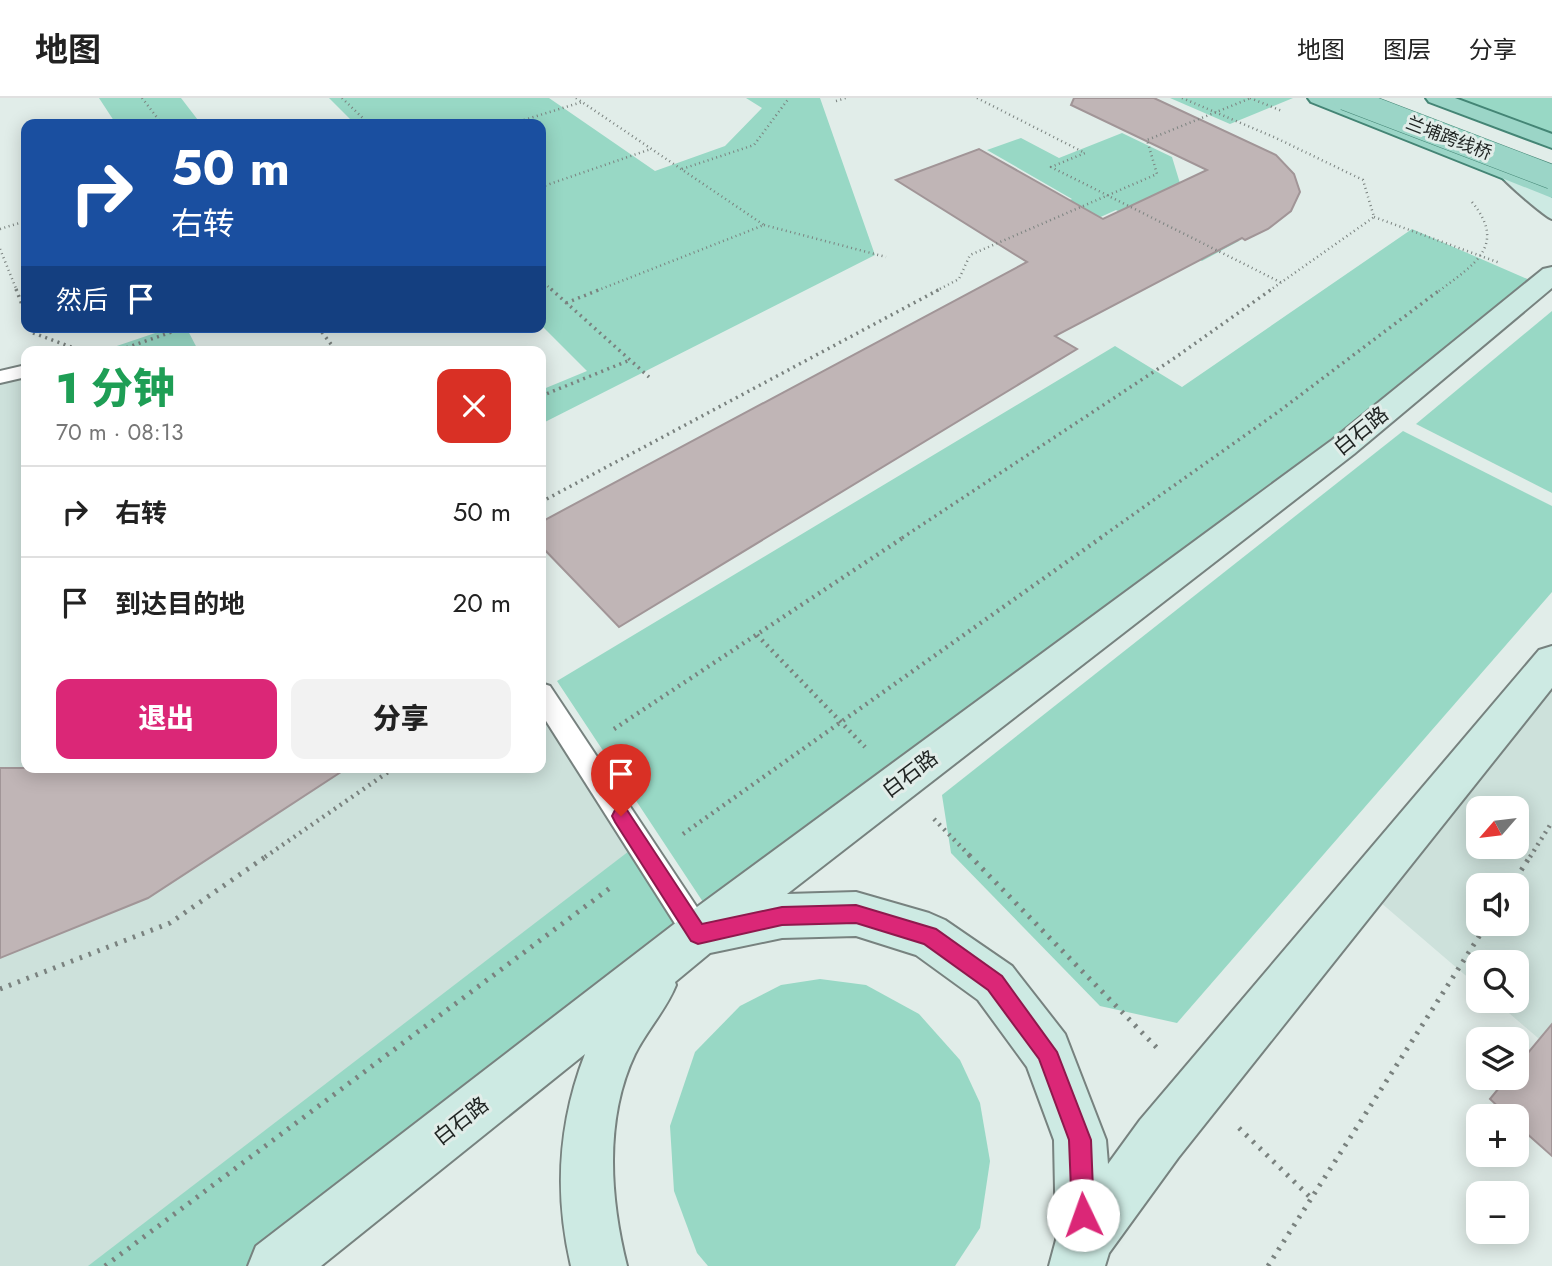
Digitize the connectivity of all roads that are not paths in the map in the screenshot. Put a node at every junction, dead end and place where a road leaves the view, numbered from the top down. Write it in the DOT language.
graph roads {
  1 [pos="1318,98"];
  2 [pos="1345,98"];
  3 [pos="1402,98"];
  4 [pos="1436,98"];
  5 [pos="1491,118"];
  6 [pos="1551,144"];
  7 [pos="1438,146"];
  8 [pos="1511,174"];
  9 [pos="1552,177"];
  10 [pos="1552,189"];
  11 [pos="1552,212"];
  12 [pos="1550,276"];
  13 [pos="21,371"];
  14 [pos="0,377"];
  15 [pos="1552,661"];
  16 [pos="546,701"];
  17 [pos="698,934"];
  18 [pos="1081,1253"];
  19 [pos="276,1266"];
  20 [pos="599,1266"];
  1 -- 7 [label="main road"];
  2 -- 9 [label="main road, 兰埔跨线桥, bridge"];
  3 -- 6 [label="main road, 兰埔跨线桥"];
  4 -- 5 [label="main road"];
  5 -- 6 [label="main road"];
  5 -- 7 [label="main road"];
  7 -- 8 [label="main road"];
  8 -- 10 [label="main road"];
  8 -- 11 [label="main road"];
  12 -- 17 [label="main road, 白石路"];
  13 -- 14 [label="lane"];
  15 -- 18 [label="main road"];
  16 -- 17 [label="lane"];
  17 -- 18 [label="main road"];
  17 -- 19 [label="main road, 白石路"];
  17 -- 20 [label="main road"];
}
